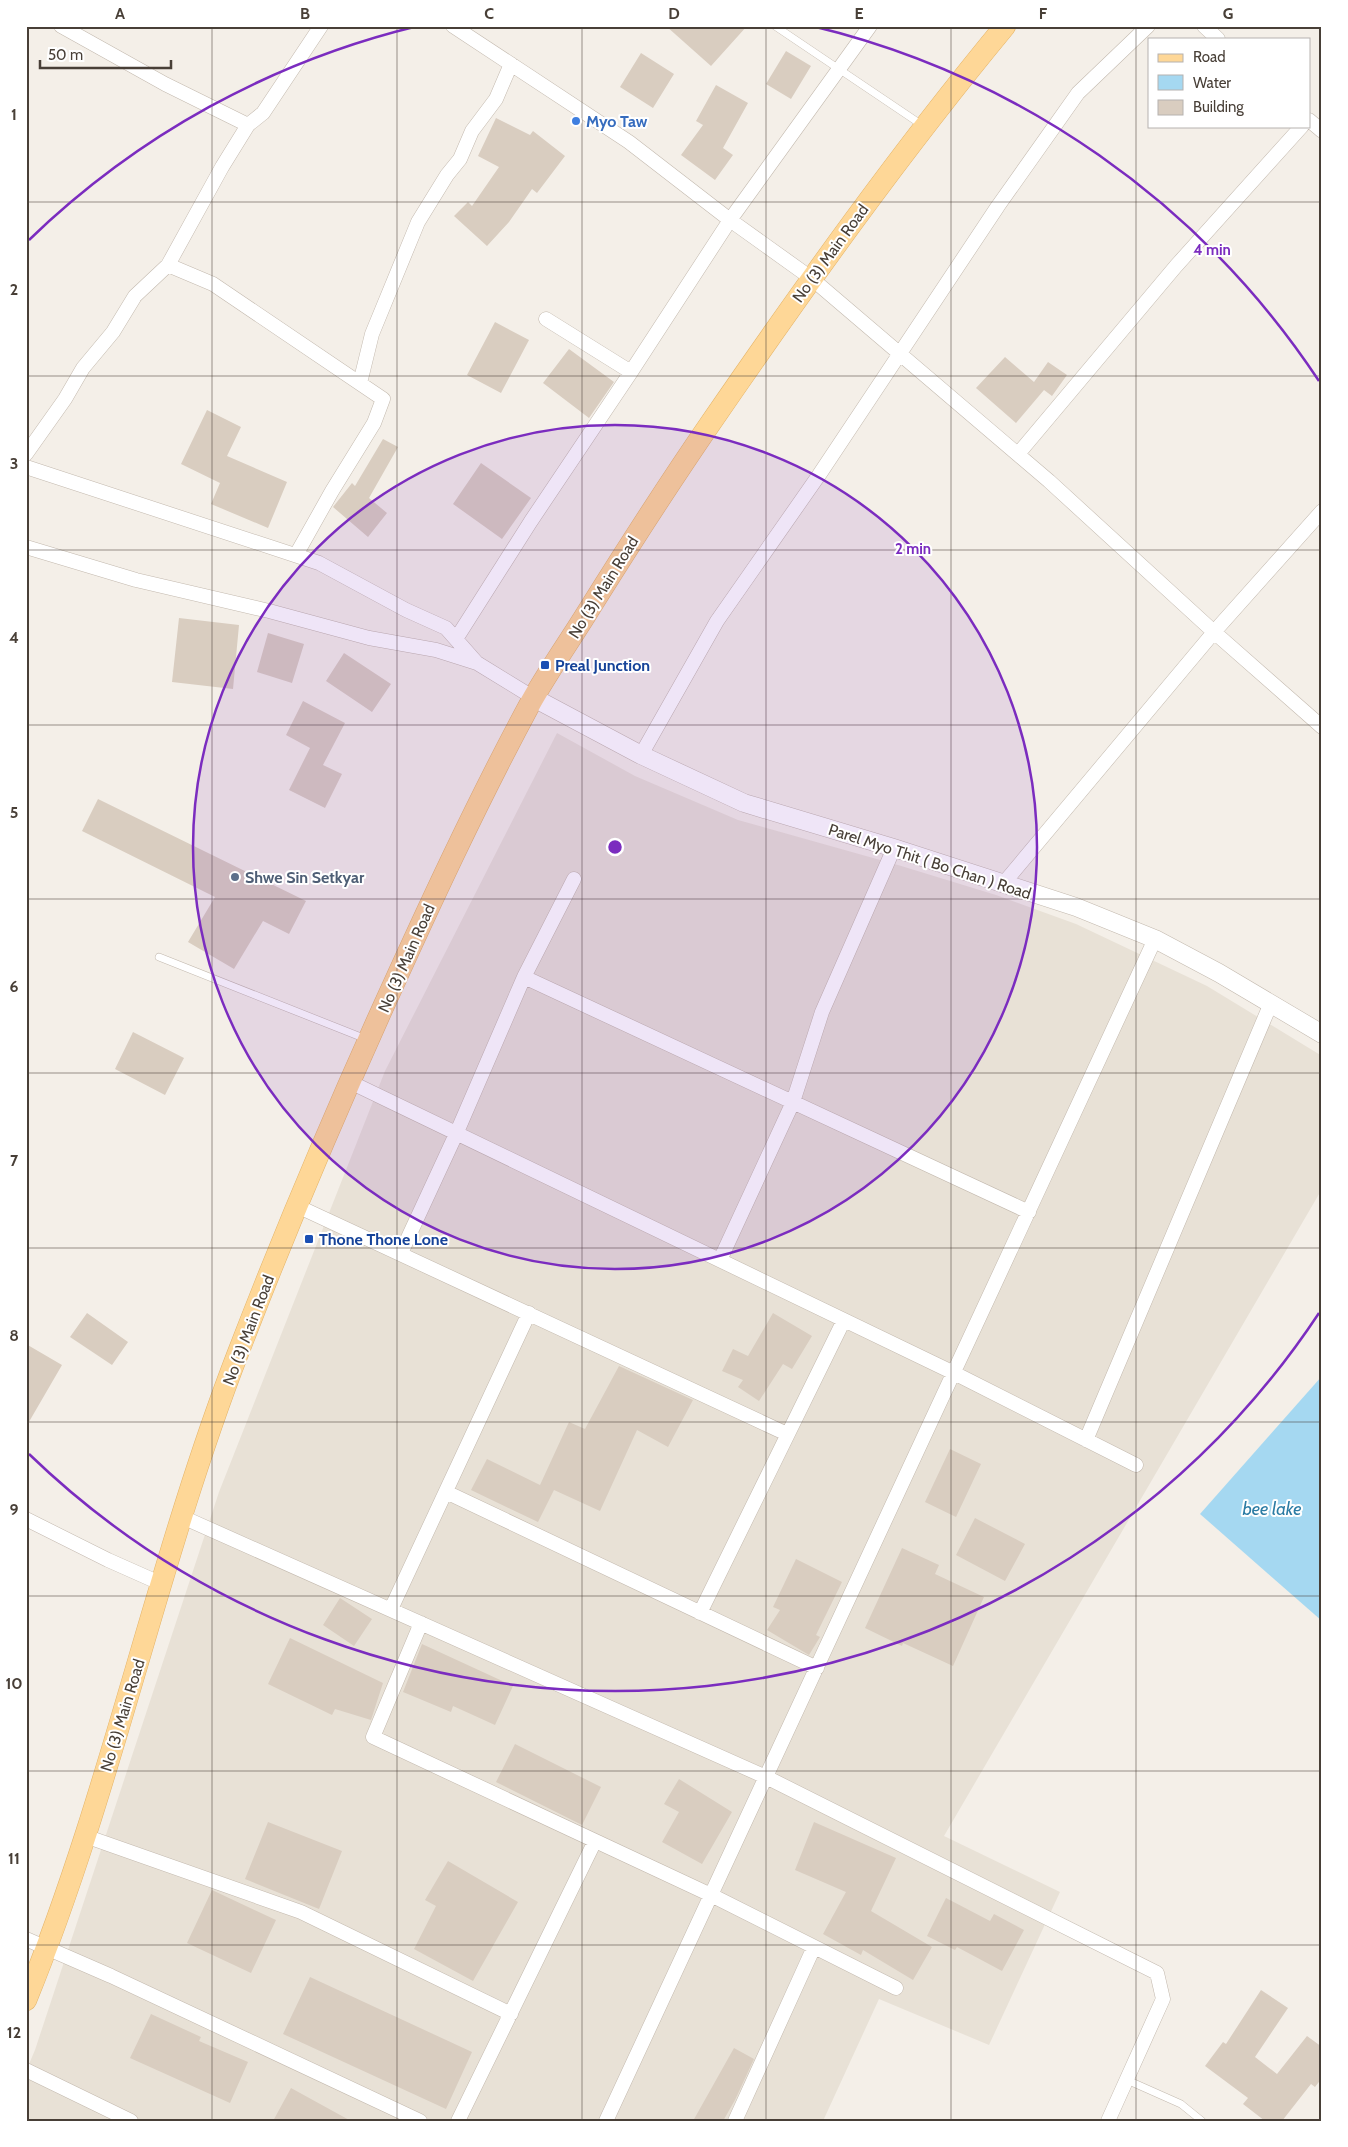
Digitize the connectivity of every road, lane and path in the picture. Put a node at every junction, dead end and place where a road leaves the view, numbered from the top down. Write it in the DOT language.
graph roads {
  1 [pos="61,26"];
  2 [pos="321,26"];
  3 [pos="453,26"];
  4 [pos="775,26"];
  5 [pos="870,26"];
  6 [pos="1005,26"];
  7 [pos="1148,26"];
  8 [pos="1204,26"];
  9 [pos="1217,38"];
  10 [pos="511,64"];
  11 [pos="839,68"];
  12 [pos="1310,121"];
  13 [pos="248,125"];
  14 [pos="925,126"];
  15 [pos="1300,128"];
  16 [pos="1322,131"];
  17 [pos="730,220"];
  18 [pos="168,265"];
  19 [pos="810,278"];
  20 [pos="546,319"];
  21 [pos="900,352"];
  22 [pos="631,372"];
  23 [pos="360,383"];
  24 [pos="26,454"];
  25 [pos="1018,454"];
  26 [pos="26,467"];
  27 [pos="1322,511"];
  28 [pos="26,547"];
  29 [pos="296,555"];
  30 [pos="1214,632"];
  31 [pos="456,639"];
  32 [pos="478,663"];
  33 [pos="534,698"];
  34 [pos="1322,727"];
  35 [pos="641,755"];
  36 [pos="894,848"];
  37 [pos="574,880"];
  38 [pos="1003,884"];
  39 [pos="1155,939"];
  40 [pos="159,957"];
  41 [pos="524,977"];
  42 [pos="1270,1003"];
  43 [pos="1322,1034"];
  44 [pos="369,1040"];
  45 [pos="350,1082"];
  46 [pos="793,1102"];
  47 [pos="457,1132"];
  48 [pos="297,1206"];
  49 [pos="1029,1212"];
  50 [pos="401,1253"];
  51 [pos="720,1260"];
  52 [pos="529,1313"];
  53 [pos="844,1320"];
  54 [pos="954,1373"];
  55 [pos="787,1434"];
  56 [pos="1086,1440"];
  57 [pos="1136,1464"];
  58 [pos="446,1492"];
  59 [pos="180,1516"];
  60 [pos="26,1519"];
  61 [pos="162,1584"];
  62 [pos="391,1609"];
  63 [pos="700,1613"];
  64 [pos="421,1623"];
  65 [pos="817,1668"];
  66 [pos="766,1777"];
  67 [pos="85,1836"];
  68 [pos="595,1841"];
  69 [pos="711,1895"];
  70 [pos="26,1939"];
  71 [pos="814,1947"];
  72 [pos="48,1948"];
  73 [pos="896,1988"];
  74 [pos="26,2000"];
  75 [pos="511,2014"];
  76 [pos="26,2070"];
  77 [pos="1126,2080"];
  78 [pos="131,2121"];
  79 [pos="420,2121"];
  80 [pos="458,2121"];
  81 [pos="606,2121"];
  82 [pos="734,2121"];
  83 [pos="1108,2121"];
  84 [pos="1202,2121"];
  1 -- 13 [label="street"];
  2 -- 13 [label="street"];
  3 -- 10 [label="street"];
  4 -- 11 [label="lane"];
  5 -- 11 [label="street"];
  6 -- 14 [label="main road, No (3) Main Road"];
  7 -- 21 [label="street"];
  8 -- 9 [label="street"];
  10 -- 17 [label="street"];
  10 -- 23 [label="street"];
  11 -- 14 [label="lane"];
  11 -- 17 [label="street"];
  12 -- 16 [label="street"];
  13 -- 18 [label="street"];
  14 -- 19 [label="main road, No (3) Main Road"];
  15 -- 25 [label="street"];
  17 -- 19 [label="street"];
  17 -- 22 [label="street"];
  18 -- 23 [label="street"];
  18 -- 24 [label="street"];
  19 -- 21 [label="street"];
  19 -- 33 [label="main road, No (3) Main Road"];
  20 -- 22 [label="street"];
  21 -- 25 [label="street"];
  21 -- 35 [label="street"];
  22 -- 31 [label="street"];
  23 -- 29 [label="street"];
  25 -- 30 [label="street"];
  26 -- 29 [label="street"];
  27 -- 30 [label="street"];
  28 -- 32 [label="street"];
  29 -- 31 [label="street"];
  30 -- 34 [label="street"];
  30 -- 38 [label="street"];
  31 -- 32 [label="street"];
  32 -- 33 [label="street"];
  33 -- 35 [label="street, Parel Myo Thit ( Bo Chan ) Road"];
  33 -- 44 [label="main road, No (3) Main Road"];
  35 -- 36 [label="street, Parel Myo Thit ( Bo Chan ) Road"];
  36 -- 38 [label="street, Parel Myo Thit ( Bo Chan ) Road"];
  36 -- 46 [label="street"];
  37 -- 41 [label="street"];
  38 -- 39 [label="street, Parel Myo Thit ( Bo Chan ) Road"];
  39 -- 42 [label="street, Parel Myo Thit ( Bo Chan ) Road"];
  39 -- 49 [label="street"];
  40 -- 44 [label="lane"];
  41 -- 46 [label="street"];
  41 -- 47 [label="street"];
  42 -- 43 [label="street, Parel Myo Thit ( Bo Chan ) Road"];
  42 -- 56 [label="street"];
  44 -- 45 [label="main road, No (3) Main Road"];
  45 -- 47 [label="street"];
  45 -- 48 [label="main road, No (3) Main Road"];
  46 -- 49 [label="street"];
  46 -- 51 [label="street"];
  47 -- 50 [label="street"];
  47 -- 51 [label="street"];
  48 -- 50 [label="street"];
  48 -- 59 [label="main road, No (3) Main Road"];
  49 -- 54 [label="street"];
  50 -- 52 [label="street"];
  51 -- 53 [label="street"];
  52 -- 55 [label="street"];
  52 -- 58 [label="street"];
  53 -- 54 [label="street"];
  53 -- 55 [label="street"];
  54 -- 56 [label="street"];
  54 -- 65 [label="street"];
  55 -- 63 [label="street"];
  56 -- 57 [label="street"];
  58 -- 62 [label="street"];
  58 -- 63 [label="street"];
  59 -- 61 [label="main road, No (3) Main Road"];
  59 -- 62 [label="street"];
  60 -- 61 [label="street"];
  61 -- 67 [label="main road, No (3) Main Road"];
  62 -- 64 [label="street"];
  63 -- 65 [label="street"];
  64 -- 66 [label="street"];
  64 -- 68 [label="street"];
  65 -- 66 [label="street"];
  66 -- 69 [label="street"];
  66 -- 77 [label="street"];
  67 -- 72 [label="main road, No (3) Main Road"];
  67 -- 75 [label="street"];
  68 -- 69 [label="street"];
  68 -- 75 [label="street"];
  69 -- 71 [label="street"];
  69 -- 81 [label="street"];
  70 -- 72 [label="street"];
  71 -- 73 [label="street"];
  71 -- 82 [label="street"];
  72 -- 74 [label="main road, No (3) Main Road"];
  72 -- 79 [label="street"];
  75 -- 80 [label="street"];
  76 -- 78 [label="street"];
  77 -- 83 [label="street"];
  77 -- 84 [label="lane"];
}
